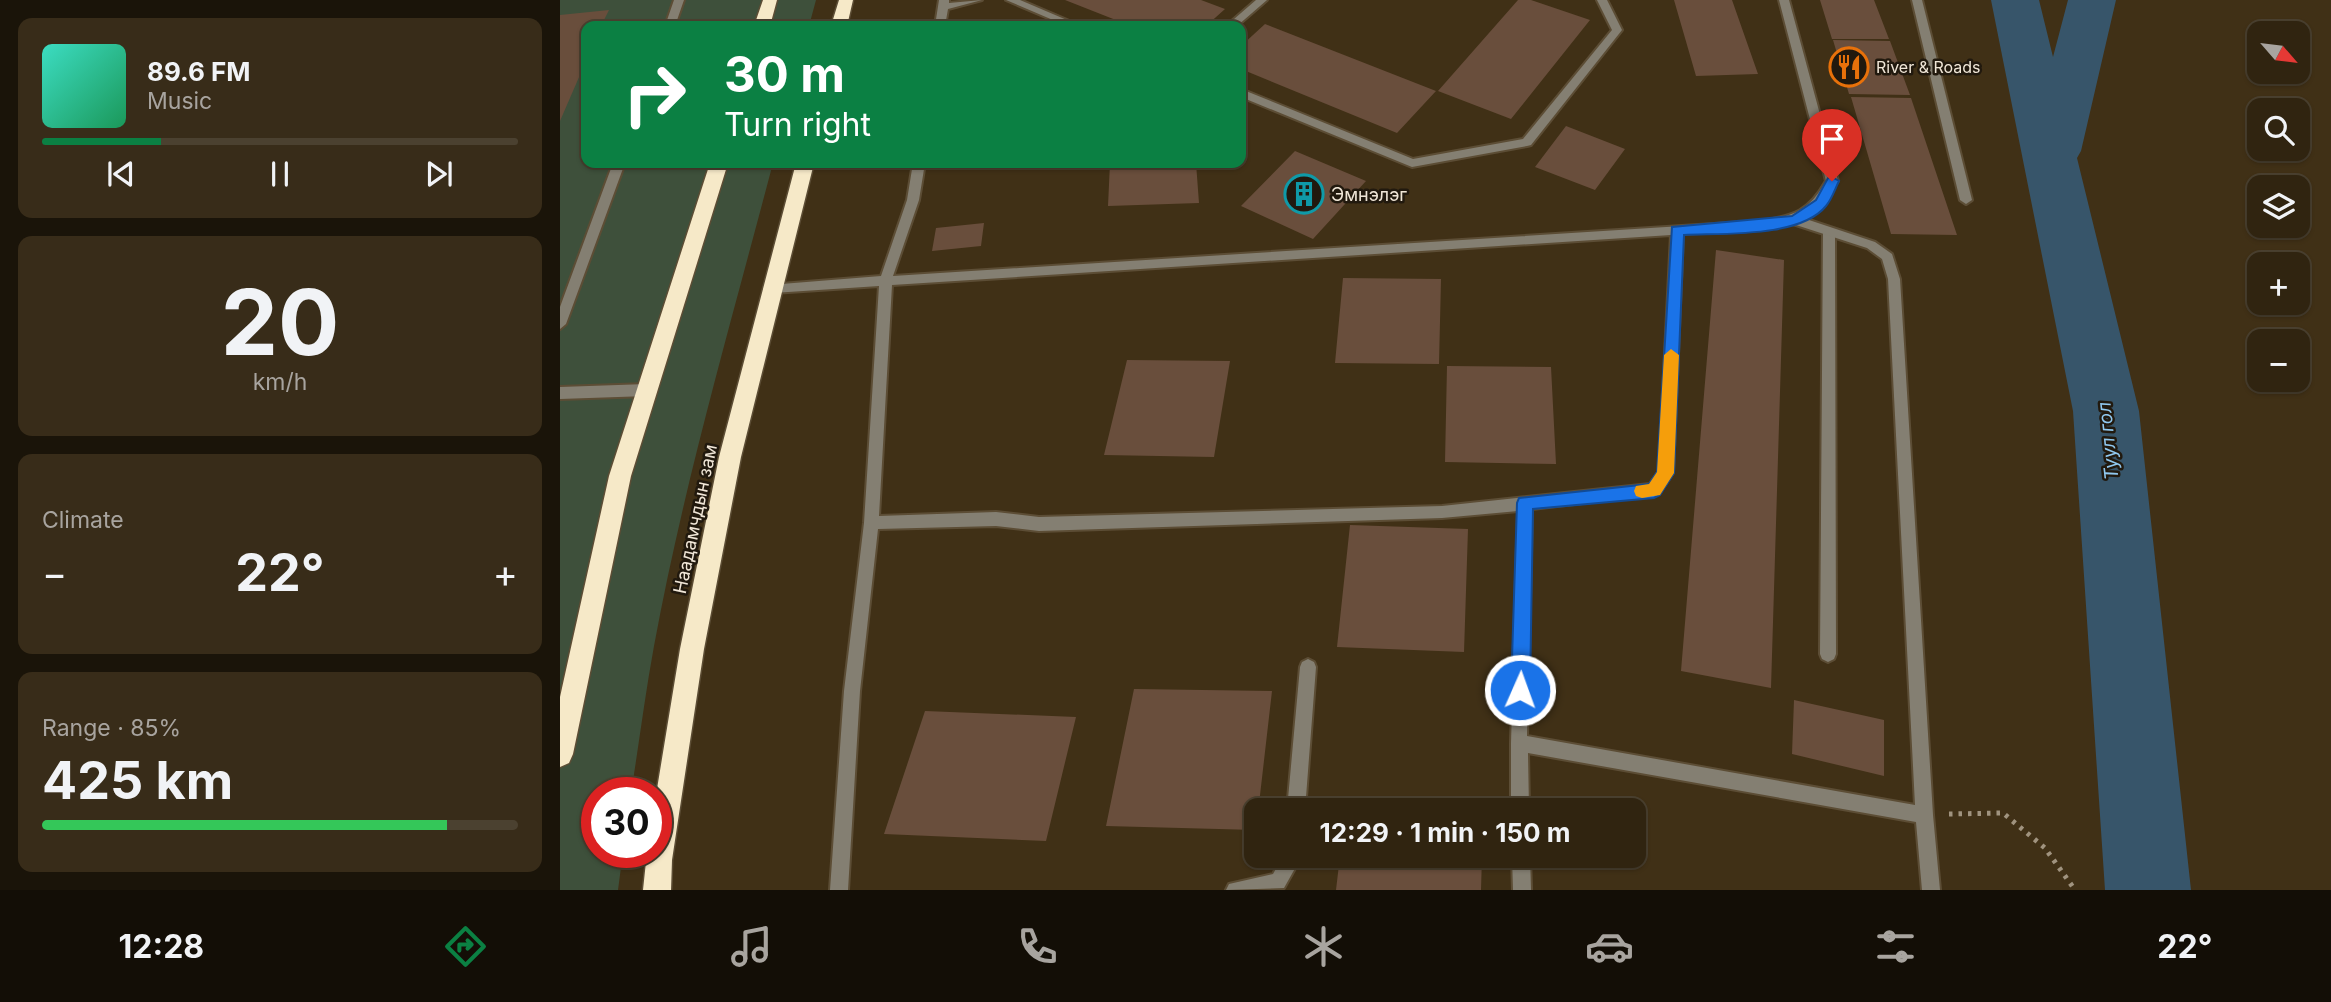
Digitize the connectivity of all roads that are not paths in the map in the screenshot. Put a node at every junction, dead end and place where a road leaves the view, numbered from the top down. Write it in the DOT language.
graph roads {
  1 [pos="679,0"];
  2 [pos="770,0"];
  3 [pos="846,0"];
  4 [pos="977,0"];
  5 [pos="1012,0"];
  6 [pos="1262,0"];
  7 [pos="1602,0"];
  8 [pos="1784,0"];
  9 [pos="1917,0"];
  10 [pos="944,4"];
  11 [pos="672,21"];
  12 [pos="764,21"];
  13 [pos="840,21"];
  14 [pos="1064,21"];
  15 [pos="1237,21"];
  16 [pos="1246,95"];
  17 [pos="617,168"];
  18 [pos="717,168"];
  19 [pos="804,168"];
  20 [pos="918,168"];
  21 [pos="1966,200"];
  22 [pos="1796,220"];
  23 [pos="1677,231"];
  24 [pos="1829,231"];
  25 [pos="886,279"];
  26 [pos="773,288"];
  27 [pos="560,324"];
  28 [pos="647,390"];
  29 [pos="560,393"];
  30 [pos="1525,503"];
  31 [pos="871,523"];
  32 [pos="1828,654"];
  33 [pos="1308,667"];
  34 [pos="1519,743"];
  35 [pos="560,754"];
  36 [pos="1297,798"];
  37 [pos="1520,798"];
  38 [pos="1924,815"];
  39 [pos="1286,868"];
  40 [pos="1521,868"];
  41 [pos="657,890"];
  42 [pos="839,890"];
  43 [pos="1235,890"];
  44 [pos="1522,890"];
  45 [pos="1931,890"];
  1 -- 11 [label="street"];
  2 -- 12 [label="highway"];
  3 -- 13 [label="highway"];
  4 -- 10 [label="street"];
  5 -- 14 [label="street"];
  6 -- 15 [label="street"];
  7 -- 16 [label="street"];
  8 -- 22 [label="street"];
  9 -- 21 [label="street"];
  17 -- 27 [label="street"];
  18 -- 28 [label="highway"];
  19 -- 26 [label="highway, Наадамчдын зам"];
  20 -- 25 [label="street"];
  22 -- 23 [label="street"];
  22 -- 24 [label="street"];
  23 -- 25 [label="street"];
  23 -- 30 [label="street"];
  24 -- 32 [label="street"];
  24 -- 38 [label="street"];
  25 -- 26 [label="street"];
  25 -- 31 [label="street"];
  26 -- 41 [label="highway, Наадамчдын зам"];
  28 -- 29 [label="street"];
  28 -- 35 [label="highway"];
  30 -- 31 [label="street"];
  30 -- 34 [label="street"];
  31 -- 42 [label="street"];
  33 -- 36 [label="street"];
  34 -- 37 [label="street"];
  34 -- 38 [label="street"];
  38 -- 45 [label="street"];
  39 -- 43 [label="street"];
  40 -- 44 [label="street"];
}
